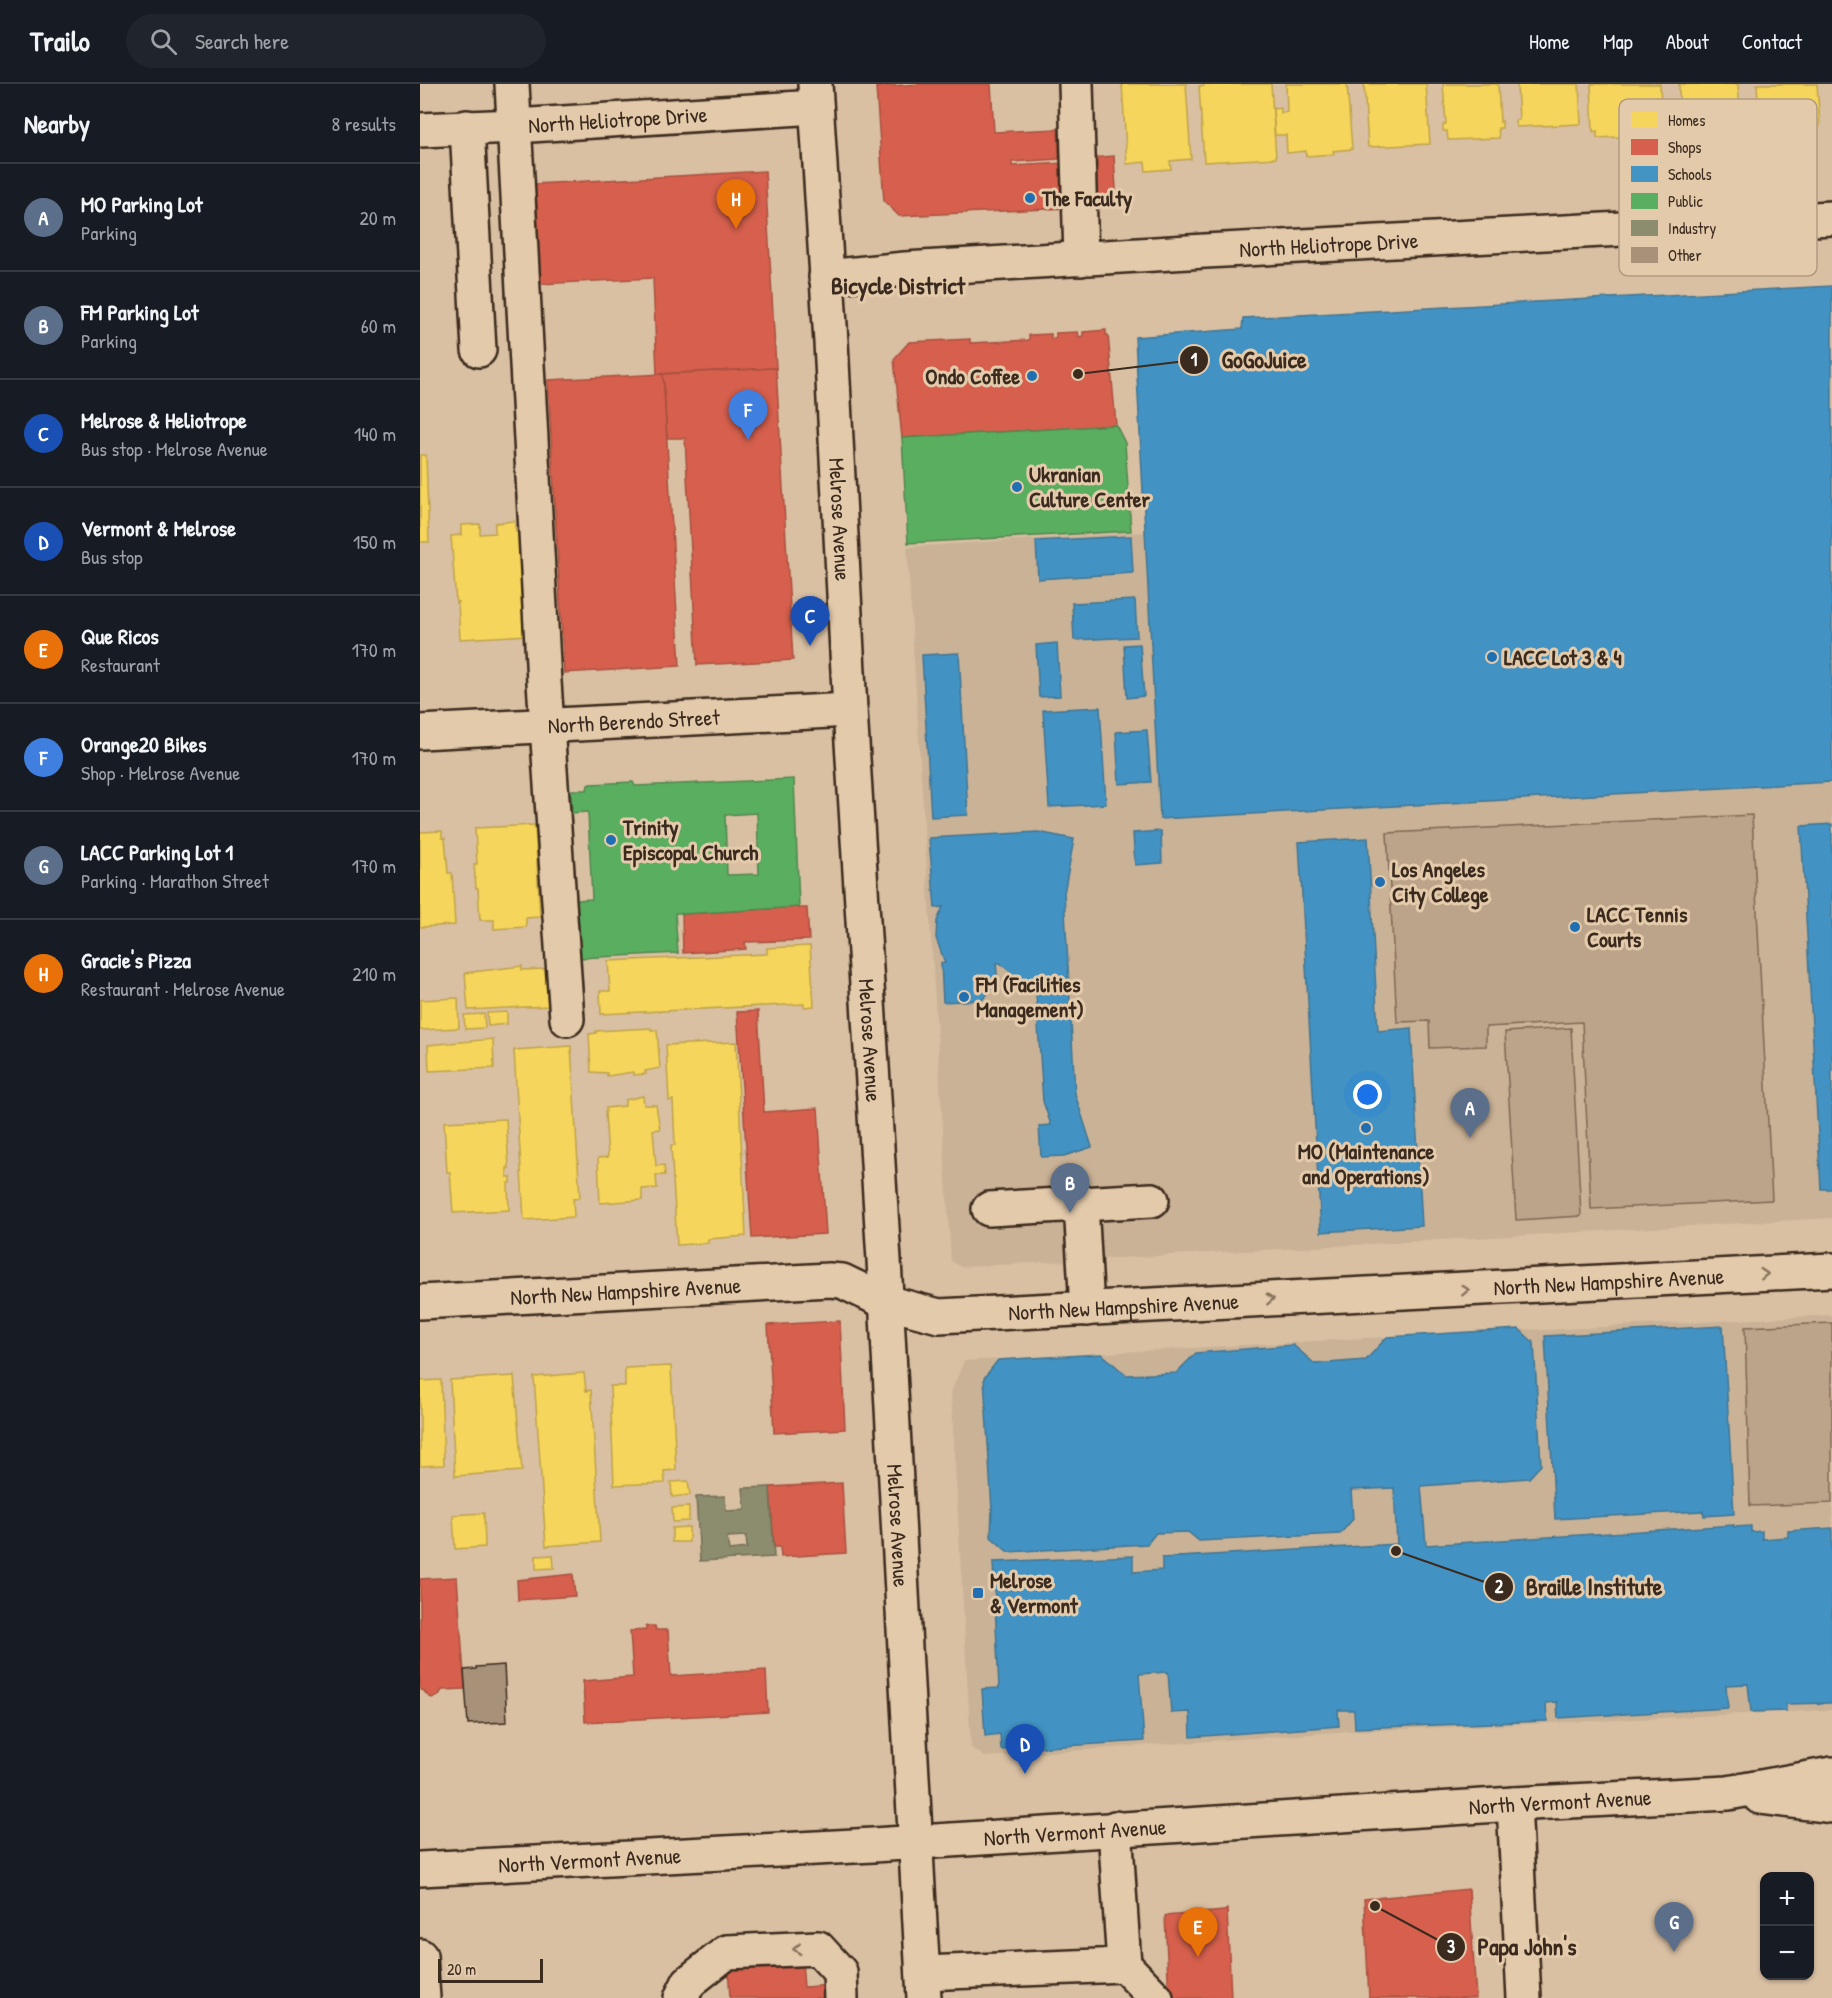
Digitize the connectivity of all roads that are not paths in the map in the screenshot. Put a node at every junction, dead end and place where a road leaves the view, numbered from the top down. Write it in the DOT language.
graph roads {
  1 [pos="512,84"];
  2 [pos="1076,84"];
  3 [pos="816,95"];
  4 [pos="515,126"];
  5 [pos="467,127"];
  6 [pos="420,130"];
  7 [pos="1832,218"];
  8 [pos="1817,219"];
  9 [pos="1619,230"];
  10 [pos="1082,259"];
  11 [pos="826,277"];
  12 [pos="479,350"];
  13 [pos="850,710"];
  14 [pos="548,726"];
  15 [pos="420,732"];
  16 [pos="567,1019"];
  17 [pos="1152,1200"];
  18 [pos="1081,1204"];
  19 [pos="988,1209"];
  20 [pos="1832,1270"];
  21 [pos="420,1302"];
  22 [pos="886,1302"];
  23 [pos="1087,1308"];
  24 [pos="1832,1774"];
  25 [pos="1728,1793"];
  26 [pos="1514,1804"];
  27 [pos="1832,1806"];
  28 [pos="1115,1828"];
  29 [pos="915,1841"];
  30 [pos="420,1869"];
  31 [pos="420,1956"];
  32 [pos="1125,1965"];
  33 [pos="924,1985"];
  34 [pos="423,1998"];
  35 [pos="681,1998"];
  36 [pos="841,1998"];
  37 [pos="1156,1998"];
  38 [pos="1524,1998"];
  1 -- 4 [label="street"];
  2 -- 10 [label="street"];
  3 -- 4 [label="street, North Heliotrope Drive"];
  3 -- 11 [label="street, Melrose Avenue"];
  4 -- 5 [label="street, North Heliotrope Drive"];
  4 -- 14 [label="street"];
  5 -- 6 [label="street, North Heliotrope Drive"];
  5 -- 12 [label="street"];
  7 -- 8 [label="street, North Heliotrope Drive"];
  9 -- 10 [label="street, North Heliotrope Drive"];
  10 -- 11 [label="street, North Heliotrope Drive"];
  11 -- 13 [label="street, Melrose Avenue"];
  13 -- 14 [label="street, North Berendo Street"];
  13 -- 22 [label="street, Melrose Avenue"];
  14 -- 15 [label="street, North Berendo Street"];
  14 -- 16 [label="street"];
  17 -- 18 [label="street"];
  18 -- 19 [label="street"];
  18 -- 23 [label="street"];
  23 -- 20 [label="street, North New Hampshire Avenue, one-way"];
  21 -- 22 [label="street, North New Hampshire Avenue"];
  22 -- 23 [label="street, North New Hampshire Avenue"];
  22 -- 29 [label="street, Melrose Avenue"];
  24 -- 25 [label="street, North Vermont Avenue"];
  25 -- 26 [label="street, North Vermont Avenue"];
  25 -- 27 [label="street, North Vermont Avenue"];
  26 -- 28 [label="street, North Vermont Avenue"];
  26 -- 38 [label="street"];
  28 -- 29 [label="street, North Vermont Avenue"];
  28 -- 32 [label="street"];
  29 -- 30 [label="street, North Vermont Avenue"];
  29 -- 33 [label="street, Melrose Avenue"];
  31 -- 34 [label="street"];
  32 -- 33 [label="street"];
  32 -- 37 [label="street"];
  36 -- 35 [label="street, one-way"];
}
